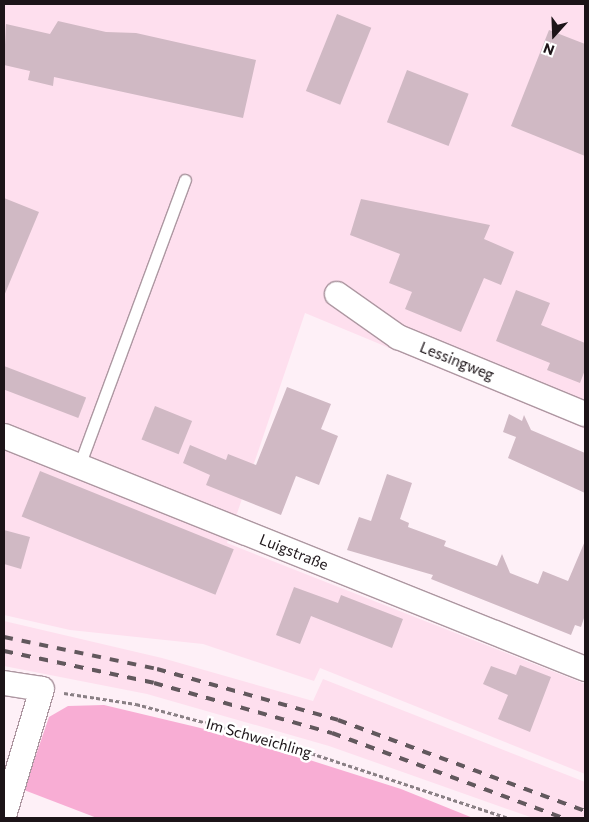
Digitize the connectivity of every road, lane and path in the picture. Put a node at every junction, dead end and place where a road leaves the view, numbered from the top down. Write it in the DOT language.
graph roads {
  1 [pos="185,180"];
  2 [pos="337,294"];
  3 [pos="585,414"];
  4 [pos="4,436"];
  5 [pos="79,466"];
  6 [pos="585,669"];
  7 [pos="4,683"];
  8 [pos="42,689"];
  9 [pos="4,816"];
  10 [pos="500,817"];
  11 [pos="508,818"];
  1 -- 5 [label="lane"];
  2 -- 3 [label="street, Lessingweg"];
  4 -- 5 [label="street, Luigstraße"];
  5 -- 6 [label="street, Luigstraße"];
  7 -- 8 [label="street"];
  8 -- 9 [label="street"];
  8 -- 10 [label="path, Im Schweichling"];
  10 -- 11 [label="path, Im Schweichling"];
}
